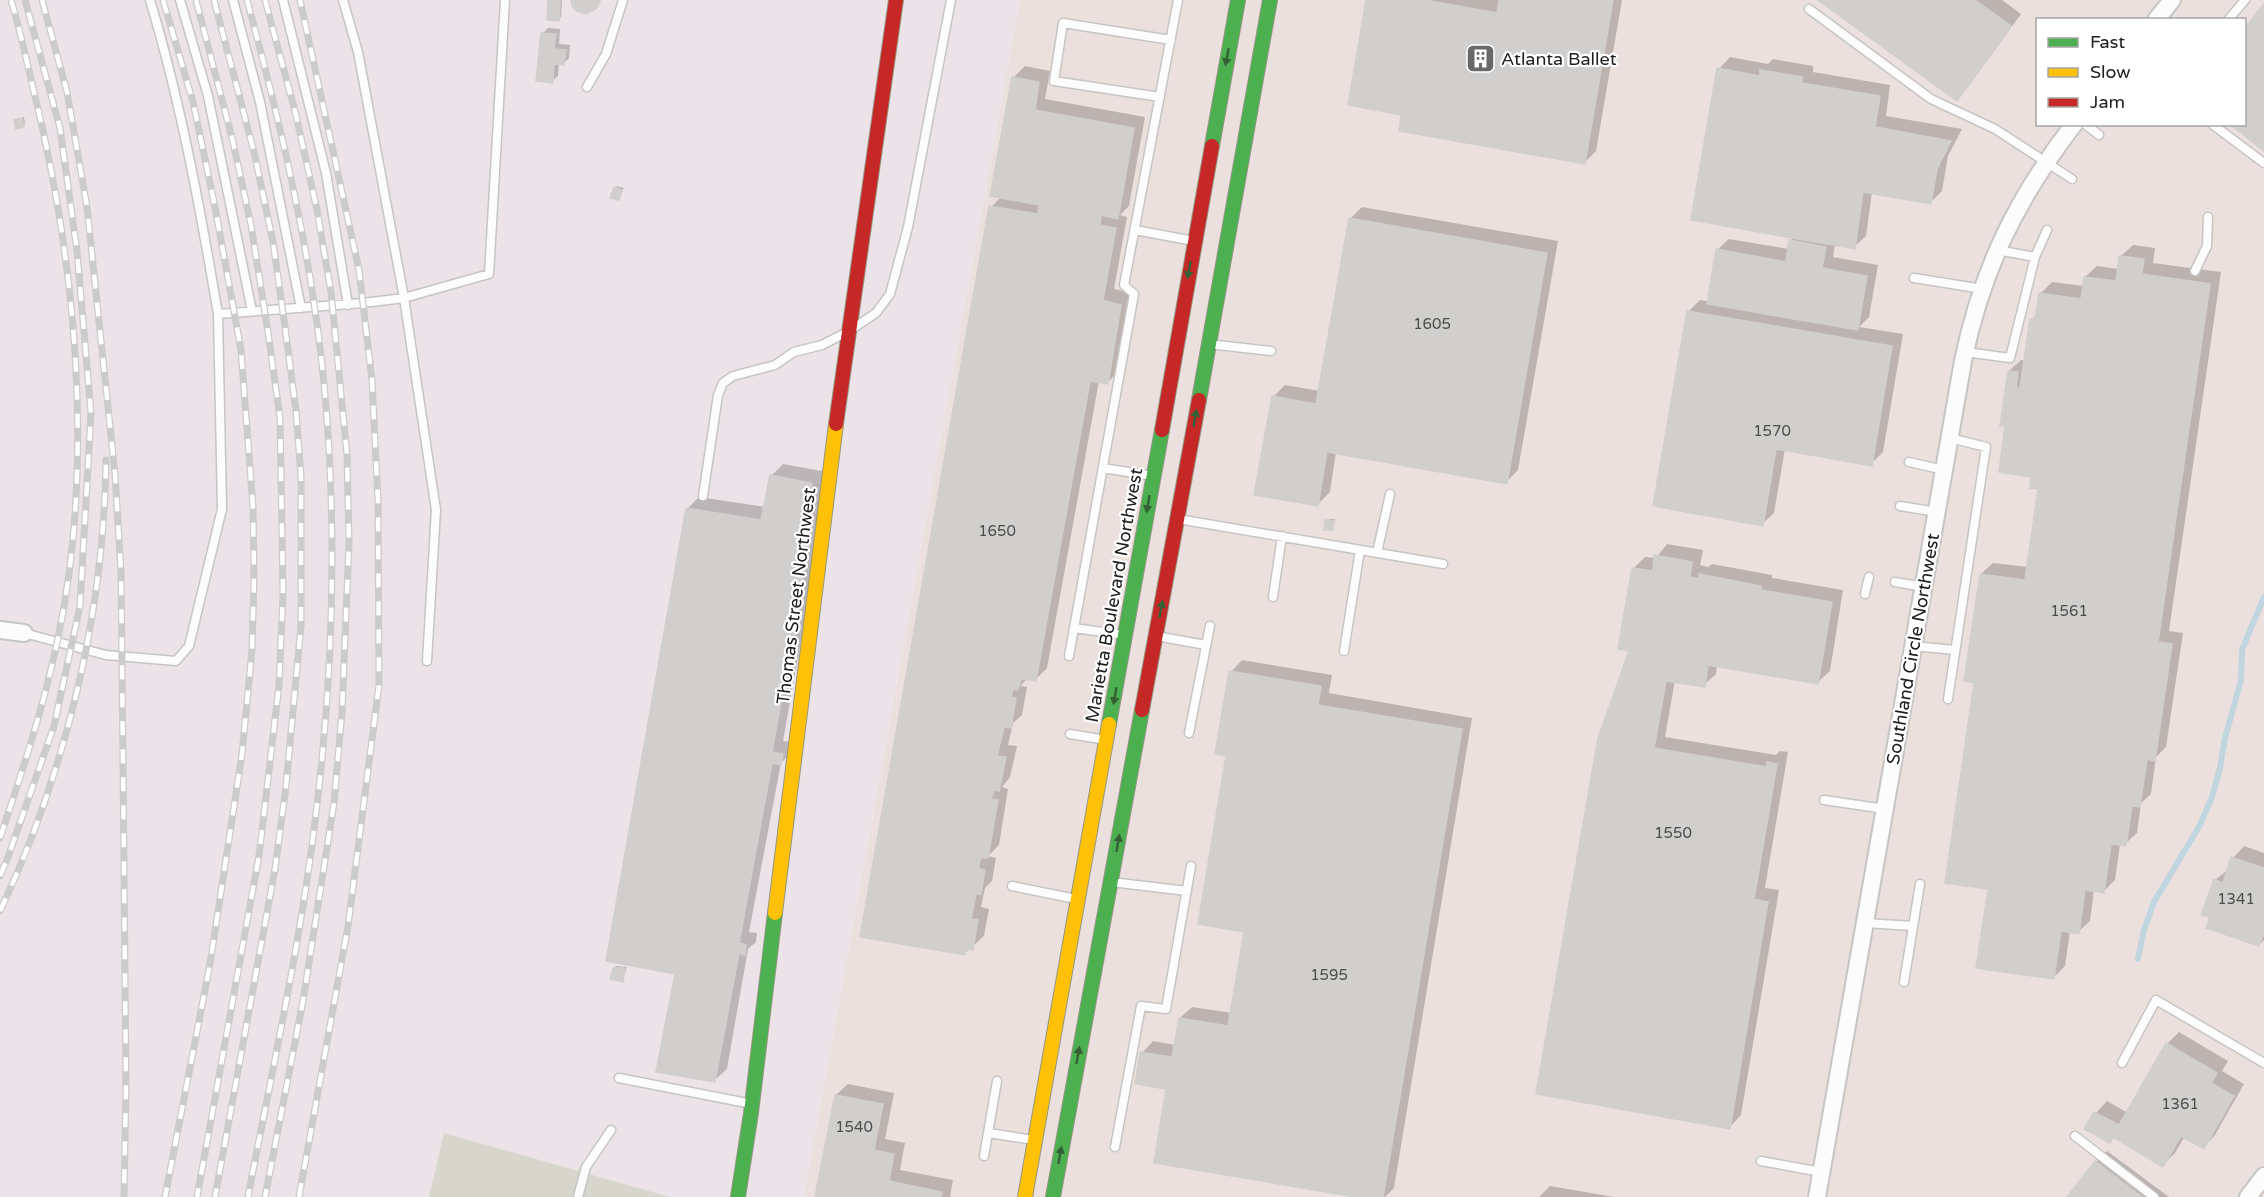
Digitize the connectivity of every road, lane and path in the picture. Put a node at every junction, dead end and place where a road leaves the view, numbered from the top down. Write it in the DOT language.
graph roads {
  1 [pos="150,0"];
  2 [pos="180,0"];
  3 [pos="233,0"];
  4 [pos="283,0"];
  5 [pos="343,0"];
  6 [pos="505,0"];
  7 [pos="623,0"];
  8 [pos="896,0"];
  9 [pos="951,0"];
  10 [pos="1178,0"];
  11 [pos="1238,0"];
  12 [pos="1269,0"];
  13 [pos="2172,0"];
  14 [pos="2245,0"];
  15 [pos="1809,9"];
  16 [pos="2158,18"];
  17 [pos="2230,18"];
  18 [pos="1171,40"];
  19 [pos="586,87"];
  20 [pos="1160,97"];
  21 [pos="2073,126"];
  22 [pos="2088,126"];
  23 [pos="2215,126"];
  24 [pos="2100,135"];
  25 [pos="2046,162"];
  26 [pos="2264,163"];
  27 [pos="2072,180"];
  28 [pos="2208,217"];
  29 [pos="1135,230"];
  30 [pos="2047,230"];
  31 [pos="1194,241"];
  32 [pos="1996,250"];
  33 [pos="2035,257"];
  34 [pos="2195,271"];
  35 [pos="1914,278"];
  36 [pos="1983,289"];
  37 [pos="404,298"];
  38 [pos="348,305"];
  39 [pos="301,308"];
  40 [pos="252,311"];
  41 [pos="218,314"];
  42 [pos="849,332"];
  43 [pos="1208,344"];
  44 [pos="1271,351"];
  45 [pos="1965,352"];
  46 [pos="1950,438"];
  47 [pos="1909,462"];
  48 [pos="1103,468"];
  49 [pos="1944,470"];
  50 [pos="1153,476"];
  51 [pos="1390,494"];
  52 [pos="703,496"];
  53 [pos="1900,506"];
  54 [pos="1937,512"];
  55 [pos="1177,519"];
  56 [pos="1282,536"];
  57 [pos="1360,550"];
  58 [pos="1377,553"];
  59 [pos="1443,564"];
  60 [pos="1869,577"];
  61 [pos="1895,582"];
  62 [pos="1924,587"];
  63 [pos="1865,594"];
  64 [pos="1273,597"];
  65 [pos="1210,626"];
  66 [pos="1074,628"];
  67 [pos="0,630"];
  68 [pos="24,633"];
  69 [pos="1126,636"];
  70 [pos="1156,636"];
  71 [pos="1206,645"];
  72 [pos="1913,646"];
  73 [pos="1955,650"];
  74 [pos="1344,651"];
  75 [pos="1069,656"];
  76 [pos="427,661"];
  77 [pos="1948,699"];
  78 [pos="1189,733"];
  79 [pos="1070,734"];
  80 [pos="1107,741"];
  81 [pos="1824,800"];
  82 [pos="1885,810"];
  83 [pos="1191,866"];
  84 [pos="1110,882"];
  85 [pos="1920,884"];
  86 [pos="1012,886"];
  87 [pos="1187,891"];
  88 [pos="1078,899"];
  89 [pos="1865,923"];
  90 [pos="1913,926"];
  91 [pos="1904,982"];
  92 [pos="2122,1063"];
  93 [pos="2264,1063"];
  94 [pos="620,1078"];
  95 [pos="997,1081"];
  96 [pos="752,1104"];
  97 [pos="611,1130"];
  98 [pos="989,1132"];
  99 [pos="2075,1136"];
  100 [pos="1035,1140"];
  101 [pos="1115,1147"];
  102 [pos="984,1156"];
  103 [pos="1761,1161"];
  104 [pos="1821,1172"];
  105 [pos="2264,1176"];
  106 [pos="578,1197"];
  107 [pos="738,1197"];
  108 [pos="1025,1197"];
  109 [pos="1053,1197"];
  110 [pos="1817,1197"];
  111 [pos="2154,1197"];
  112 [pos="2248,1197"];
  1 -- 41 [label="lane"];
  2 -- 40 [label="lane"];
  3 -- 39 [label="lane"];
  4 -- 38 [label="lane"];
  5 -- 37 [label="lane"];
  6 -- 37 [label="lane"];
  7 -- 19 [label="lane"];
  8 -- 42 [label="main road, Thomas Street Northwest"];
  9 -- 42 [label="lane"];
  10 -- 18 [label="lane"];
  11 -- 31 [label="main road, Marietta Boulevard Northwest, one-way"];
  12 -- 43 [label="main road"];
  13 -- 16 [label="street"];
  14 -- 17 [label="lane"];
  15 -- 25 [label="lane"];
  18 -- 20 [label="lane"];
  18 -- 20 [label="lane"];
  20 -- 29 [label="lane"];
  21 -- 25 [label="street, Southland Circle Northwest"];
  22 -- 24 [label="lane"];
  23 -- 26 [label="lane"];
  25 -- 27 [label="lane"];
  25 -- 32 [label="street, Southland Circle Northwest"];
  28 -- 34 [label="lane"];
  29 -- 31 [label="lane"];
  29 -- 48 [label="lane"];
  30 -- 33 [label="lane"];
  31 -- 50 [label="main road, Marietta Boulevard Northwest, one-way"];
  32 -- 33 [label="lane"];
  32 -- 36 [label="street, Southland Circle Northwest"];
  33 -- 45 [label="lane"];
  35 -- 36 [label="lane"];
  36 -- 45 [label="street, Southland Circle Northwest"];
  37 -- 38 [label="lane"];
  37 -- 76 [label="lane"];
  38 -- 39 [label="lane"];
  39 -- 40 [label="lane"];
  40 -- 41 [label="lane"];
  41 -- 68 [label="lane"];
  42 -- 52 [label="lane"];
  42 -- 96 [label="main road, Thomas Street Northwest"];
  43 -- 44 [label="lane"];
  55 -- 43 [label="main road, one-way"];
  45 -- 46 [label="street, Southland Circle Northwest"];
  46 -- 49 [label="street, Southland Circle Northwest"];
  46 -- 73 [label="lane"];
  47 -- 49 [label="lane"];
  48 -- 50 [label="lane"];
  48 -- 66 [label="lane"];
  49 -- 54 [label="street, Southland Circle Northwest"];
  50 -- 69 [label="main road, Marietta Boulevard Northwest, one-way"];
  51 -- 58 [label="lane"];
  53 -- 54 [label="lane"];
  54 -- 62 [label="street, Southland Circle Northwest"];
  55 -- 56 [label="lane"];
  70 -- 55 [label="main road, one-way"];
  56 -- 57 [label="lane"];
  56 -- 64 [label="lane"];
  57 -- 58 [label="lane"];
  57 -- 74 [label="lane"];
  58 -- 59 [label="lane"];
  60 -- 63 [label="lane"];
  61 -- 62 [label="lane"];
  62 -- 72 [label="street, Southland Circle Northwest"];
  65 -- 71 [label="lane"];
  66 -- 69 [label="lane"];
  66 -- 75 [label="lane"];
  67 -- 68 [label="street"];
  69 -- 80 [label="main road, Marietta Boulevard Northwest, one-way"];
  70 -- 71 [label="lane"];
  84 -- 70 [label="main road, one-way"];
  71 -- 78 [label="lane"];
  72 -- 73 [label="lane"];
  72 -- 82 [label="street, Southland Circle Northwest"];
  73 -- 77 [label="lane"];
  79 -- 80 [label="lane"];
  80 -- 88 [label="main road, Marietta Boulevard Northwest"];
  81 -- 82 [label="lane"];
  82 -- 89 [label="street, Southland Circle Northwest"];
  83 -- 87 [label="lane"];
  84 -- 87 [label="lane"];
  109 -- 84 [label="main road, one-way"];
  85 -- 90 [label="lane"];
  86 -- 88 [label="lane"];
  87 -- 101 [label="lane"];
  88 -- 100 [label="main road, Marietta Boulevard Northwest"];
  89 -- 90 [label="lane"];
  89 -- 104 [label="street, Southland Circle Northwest"];
  90 -- 91 [label="lane"];
  92 -- 93 [label="lane"];
  94 -- 96 [label="lane"];
  95 -- 98 [label="lane"];
  96 -- 107 [label="main road, Thomas Street Northwest"];
  97 -- 106 [label="lane"];
  98 -- 100 [label="lane"];
  98 -- 102 [label="lane"];
  99 -- 111 [label="lane"];
  100 -- 108 [label="main road, Marietta Boulevard Northwest"];
  103 -- 104 [label="lane"];
  104 -- 110 [label="street, Southland Circle Northwest"];
  105 -- 112 [label="street"];
}
